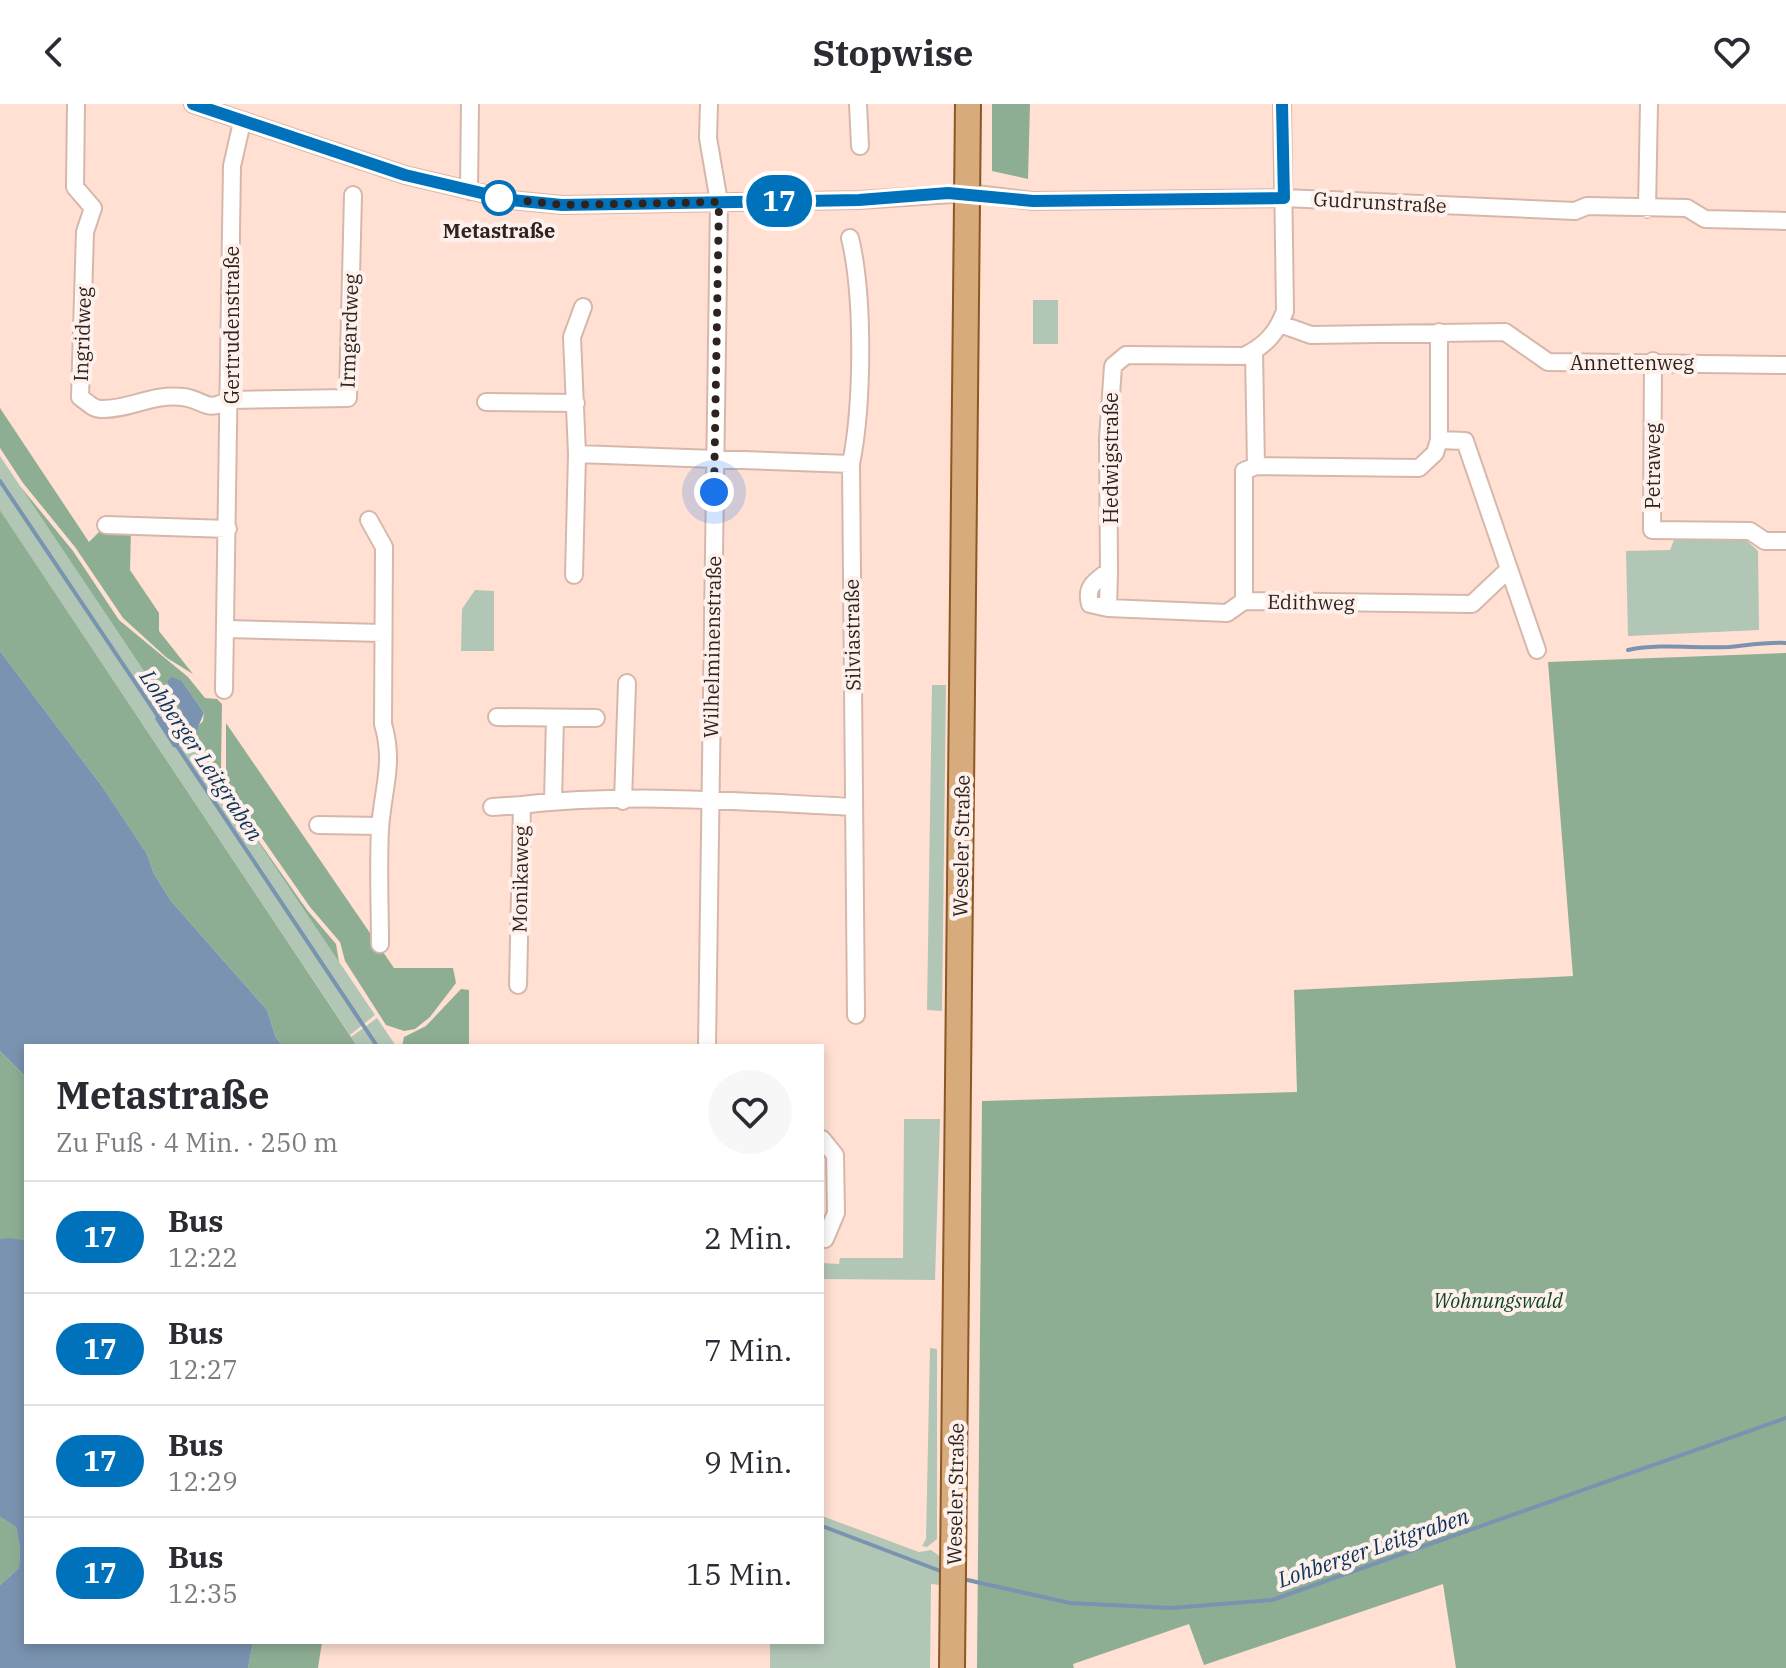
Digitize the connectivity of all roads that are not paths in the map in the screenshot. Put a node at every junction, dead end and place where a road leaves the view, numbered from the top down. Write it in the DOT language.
graph roads {
  1 [pos="76,104"];
  2 [pos="193,104"];
  3 [pos="470,104"];
  4 [pos="709,104"];
  5 [pos="858,104"];
  6 [pos="968,104"];
  7 [pos="1282,104"];
  8 [pos="1649,104"];
  9 [pos="226,110"];
  10 [pos="242,122"];
  11 [pos="860,146"];
  12 [pos="469,191"];
  13 [pos="968,193"];
  14 [pos="353,195"];
  15 [pos="1284,198"];
  16 [pos="719,202"];
  17 [pos="1647,209"];
  18 [pos="1786,221"];
  19 [pos="850,238"];
  20 [pos="583,307"];
  21 [pos="1280,324"];
  22 [pos="1439,332"];
  23 [pos="1254,351"];
  24 [pos="1653,361"];
  25 [pos="1786,365"];
  26 [pos="230,400"];
  27 [pos="486,402"];
  28 [pos="576,403"];
  29 [pos="1439,440"];
  30 [pos="577,454"];
  31 [pos="714,461"];
  32 [pos="851,464"];
  33 [pos="1256,466"];
  34 [pos="369,520"];
  35 [pos="106,525"];
  36 [pos="228,529"];
  37 [pos="1786,541"];
  38 [pos="1509,569"];
  39 [pos="574,575"];
  40 [pos="1244,601"];
  41 [pos="226,629"];
  42 [pos="383,633"];
  43 [pos="1537,650"];
  44 [pos="627,683"];
  45 [pos="224,690"];
  46 [pos="497,717"];
  47 [pos="555,718"];
  48 [pos="596,718"];
  49 [pos="553,801"];
  50 [pos="623,801"];
  51 [pos="710,801"];
  52 [pos="522,805"];
  53 [pos="492,807"];
  54 [pos="854,807"];
  55 [pos="318,825"];
  56 [pos="380,826"];
  57 [pos="380,944"];
  58 [pos="518,985"];
  59 [pos="856,1015"];
  60 [pos="707,1044"];
  61 [pos="824,1141"];
  62 [pos="825,1239"];
  63 [pos="952,1668"];
  1 -- 26 [label="street, Ingridweg"];
  2 -- 9 [label="street, Gudrunstraße"];
  3 -- 12 [label="street"];
  4 -- 16 [label="street, Wilhelminenstraße"];
  5 -- 11 [label="street"];
  6 -- 13 [label="main road, Weseler Straße"];
  7 -- 15 [label="street"];
  8 -- 17 [label="street"];
  9 -- 10 [label="street, Gudrunstraße"];
  10 -- 12 [label="street, Gudrunstraße"];
  10 -- 26 [label="street, Gertrudenstraße"];
  12 -- 16 [label="street, Gudrunstraße"];
  13 -- 15 [label="street, Gudrunstraße"];
  13 -- 16 [label="street, Gudrunstraße"];
  13 -- 63 [label="main road, Weseler Straße"];
  14 -- 26 [label="street, Irmgardweg"];
  15 -- 17 [label="street, Gudrunstraße"];
  15 -- 21 [label="street"];
  16 -- 31 [label="street, Wilhelminenstraße"];
  17 -- 18 [label="street, Gudrunstraße"];
  19 -- 32 [label="street, Silviastraße"];
  20 -- 28 [label="street"];
  21 -- 22 [label="street, Annettenweg"];
  21 -- 23 [label="street"];
  22 -- 24 [label="street, Annettenweg"];
  22 -- 29 [label="street"];
  23 -- 33 [label="street, Edithweg"];
  23 -- 40 [label="street, Hedwigstraße"];
  24 -- 25 [label="street, Annettenweg"];
  24 -- 37 [label="street, Petraweg"];
  26 -- 36 [label="street, Gertrudenstraße"];
  27 -- 28 [label="street"];
  28 -- 30 [label="street"];
  29 -- 33 [label="street"];
  29 -- 38 [label="street"];
  30 -- 31 [label="street"];
  30 -- 39 [label="street"];
  31 -- 32 [label="street"];
  31 -- 51 [label="street, Wilhelminenstraße"];
  32 -- 54 [label="street, Silviastraße"];
  33 -- 40 [label="street, Edithweg"];
  34 -- 42 [label="street"];
  35 -- 36 [label="street"];
  36 -- 41 [label="street, Gertrudenstraße"];
  38 -- 40 [label="street, Edithweg"];
  38 -- 43 [label="street"];
  41 -- 42 [label="street"];
  41 -- 45 [label="street, Gertrudenstraße"];
  42 -- 56 [label="street"];
  44 -- 50 [label="street"];
  46 -- 47 [label="street"];
  47 -- 48 [label="street"];
  47 -- 49 [label="street"];
  49 -- 50 [label="street, Monikaweg"];
  49 -- 52 [label="street, Monikaweg"];
  50 -- 51 [label="street, Monikaweg"];
  51 -- 54 [label="street"];
  51 -- 60 [label="street, Wilhelminenstraße"];
  52 -- 53 [label="street"];
  52 -- 58 [label="street, Monikaweg"];
  54 -- 59 [label="street, Silviastraße"];
  55 -- 56 [label="street"];
  56 -- 57 [label="street"];
  61 -- 62 [label="street"];
}
